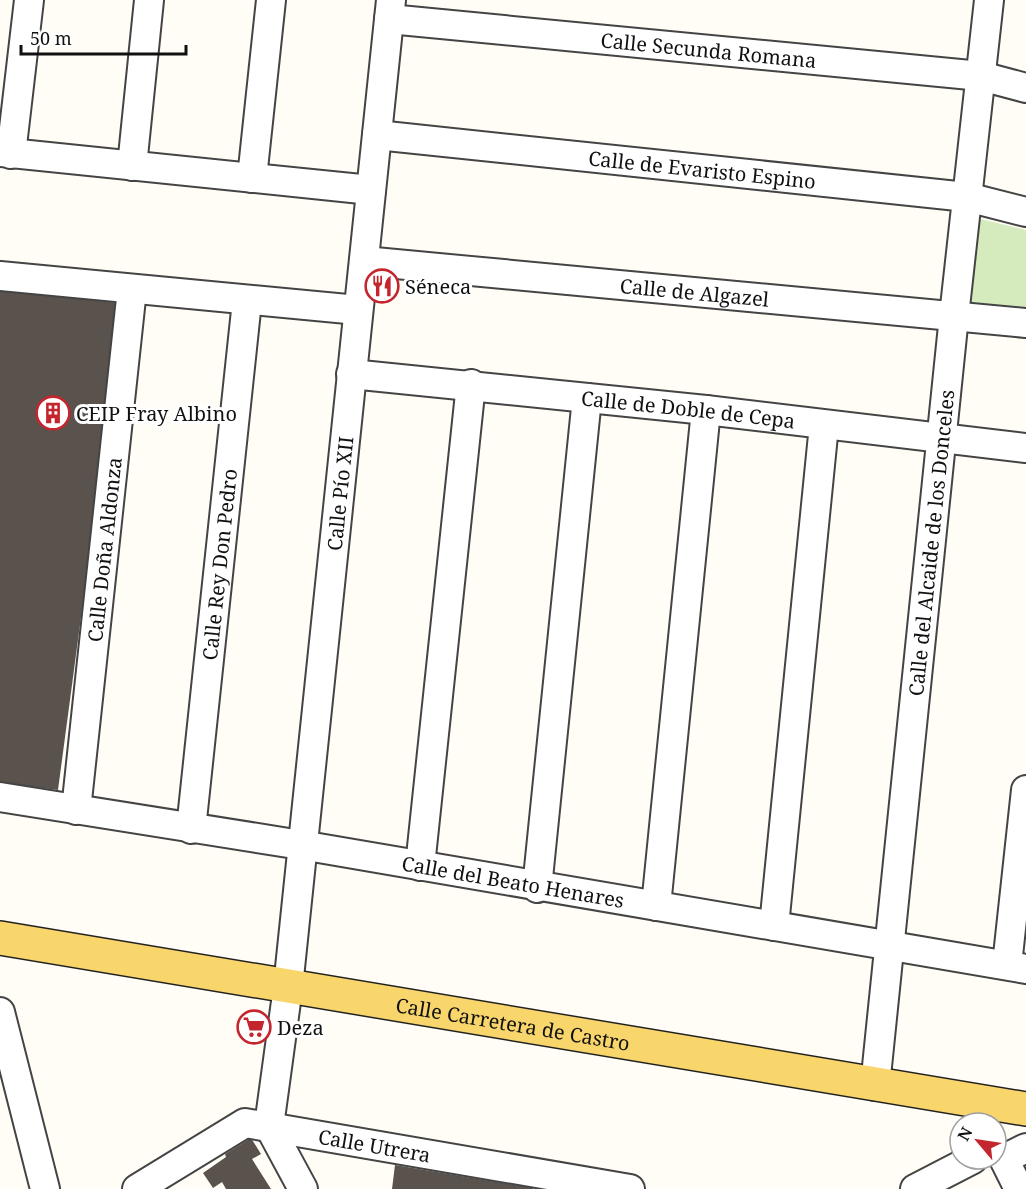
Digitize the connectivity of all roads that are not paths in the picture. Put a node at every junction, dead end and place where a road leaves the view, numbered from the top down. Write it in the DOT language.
graph roads {
  1 [pos="29,0"];
  2 [pos="149,0"];
  3 [pos="271,0"];
  4 [pos="989,0"];
  5 [pos="390,10"];
  6 [pos="981,76"];
  7 [pos="1026,88"];
  8 [pos="377,135"];
  9 [pos="6,153"];
  10 [pos="132,166"];
  11 [pos="252,178"];
  12 [pos="371,190"];
  13 [pos="967,197"];
  14 [pos="1026,212"];
  15 [pos="364,261"];
  16 [pos="0,276"];
  17 [pos="132,289"];
  18 [pos="247,301"];
  19 [pos="358,310"];
  20 [pos="954,316"];
  21 [pos="1026,323"];
  22 [pos="351,374"];
  23 [pos="471,384"];
  24 [pos="587,398"];
  25 [pos="706,410"];
  26 [pos="824,425"];
  27 [pos="943,439"];
  28 [pos="1026,448"];
  29 [pos="1026,790"];
  30 [pos="0,797"];
  31 [pos="76,810"];
  32 [pos="190,829"];
  33 [pos="302,845"];
  34 [pos="420,866"];
  35 [pos="537,888"];
  36 [pos="656,906"];
  37 [pos="774,926"];
  38 [pos="0,938"];
  39 [pos="890,945"];
  40 [pos="1017,967"];
  41 [pos="288,987"];
  42 [pos="0,1012"];
  43 [pos="875,1086"];
  44 [pos="1026,1109"];
  45 [pos="269,1126"];
  46 [pos="1026,1131"];
  47 [pos="1008,1141"];
  48 [pos="1026,1148"];
  49 [pos="950,1171"];
  50 [pos="45,1189"];
  51 [pos="137,1189"];
  52 [pos="303,1189"];
  53 [pos="630,1189"];
  54 [pos="915,1189"];
  55 [pos="1019,1189"];
  1 -- 9 [label="street"];
  2 -- 10 [label="street"];
  3 -- 11 [label="street"];
  4 -- 6 [label="street, Calle del Alcaide de los Donceles"];
  5 -- 6 [label="street, Calle Secunda Romana"];
  5 -- 8 [label="street, Calle Pío XII"];
  6 -- 7 [label="street, Calle Secunda Romana"];
  6 -- 13 [label="street, Calle del Alcaide de los Donceles"];
  8 -- 12 [label="street, Calle Pío XII"];
  8 -- 13 [label="street, Calle de Evaristo Espino"];
  9 -- 10 [label="street"];
  10 -- 11 [label="street"];
  11 -- 12 [label="street"];
  12 -- 15 [label="street, Calle Pío XII"];
  13 -- 14 [label="street, Calle de Evaristo Espino"];
  13 -- 20 [label="street, Calle del Alcaide de los Donceles"];
  15 -- 19 [label="street, Calle Pío XII"];
  15 -- 20 [label="street, Calle de Algazel"];
  16 -- 17 [label="street"];
  17 -- 18 [label="street"];
  17 -- 31 [label="street, Calle Doña Aldonza"];
  18 -- 19 [label="street"];
  18 -- 32 [label="street, Calle Rey Don Pedro"];
  19 -- 22 [label="street, Calle Pío XII"];
  20 -- 21 [label="street, Calle de Algazel"];
  20 -- 27 [label="street, Calle del Alcaide de los Donceles"];
  22 -- 23 [label="street, Calle de Doble de Cepa"];
  22 -- 33 [label="street, Calle Pío XII"];
  23 -- 24 [label="street, Calle de Doble de Cepa"];
  23 -- 34 [label="street"];
  24 -- 25 [label="street, Calle de Doble de Cepa"];
  24 -- 35 [label="street"];
  25 -- 26 [label="street, Calle de Doble de Cepa"];
  25 -- 36 [label="street"];
  26 -- 27 [label="street, Calle de Doble de Cepa"];
  26 -- 37 [label="street"];
  27 -- 28 [label="street, Calle de Doble de Cepa"];
  27 -- 39 [label="street, Calle del Alcaide de los Donceles"];
  29 -- 40 [label="street"];
  30 -- 31 [label="street, Calle del Beato Henares"];
  31 -- 32 [label="street, Calle del Beato Henares"];
  32 -- 33 [label="street, Calle del Beato Henares"];
  33 -- 34 [label="street, Calle del Beato Henares"];
  33 -- 41 [label="street, Calle Pío XII"];
  34 -- 35 [label="street, Calle del Beato Henares"];
  35 -- 36 [label="street, Calle del Beato Henares"];
  36 -- 37 [label="street, Calle del Beato Henares"];
  37 -- 39 [label="street, Calle del Beato Henares"];
  38 -- 41 [label="main road, Calle Carretera de Castro"];
  39 -- 40 [label="street, Calle del Beato Henares"];
  39 -- 43 [label="street, Calle del Alcaide de los Donceles"];
  41 -- 43 [label="main road, Calle Carretera de Castro"];
  41 -- 45 [label="street, Calle Pío XII"];
  42 -- 50 [label="street"];
  43 -- 44 [label="main road, Calle Carretera de Castro"];
  45 -- 51 [label="street, Calle Utrera"];
  45 -- 52 [label="street"];
  45 -- 53 [label="street, Calle Utrera"];
  46 -- 47 [label="street"];
  48 -- 55 [label="street"];
  49 -- 54 [label="street"];
}
